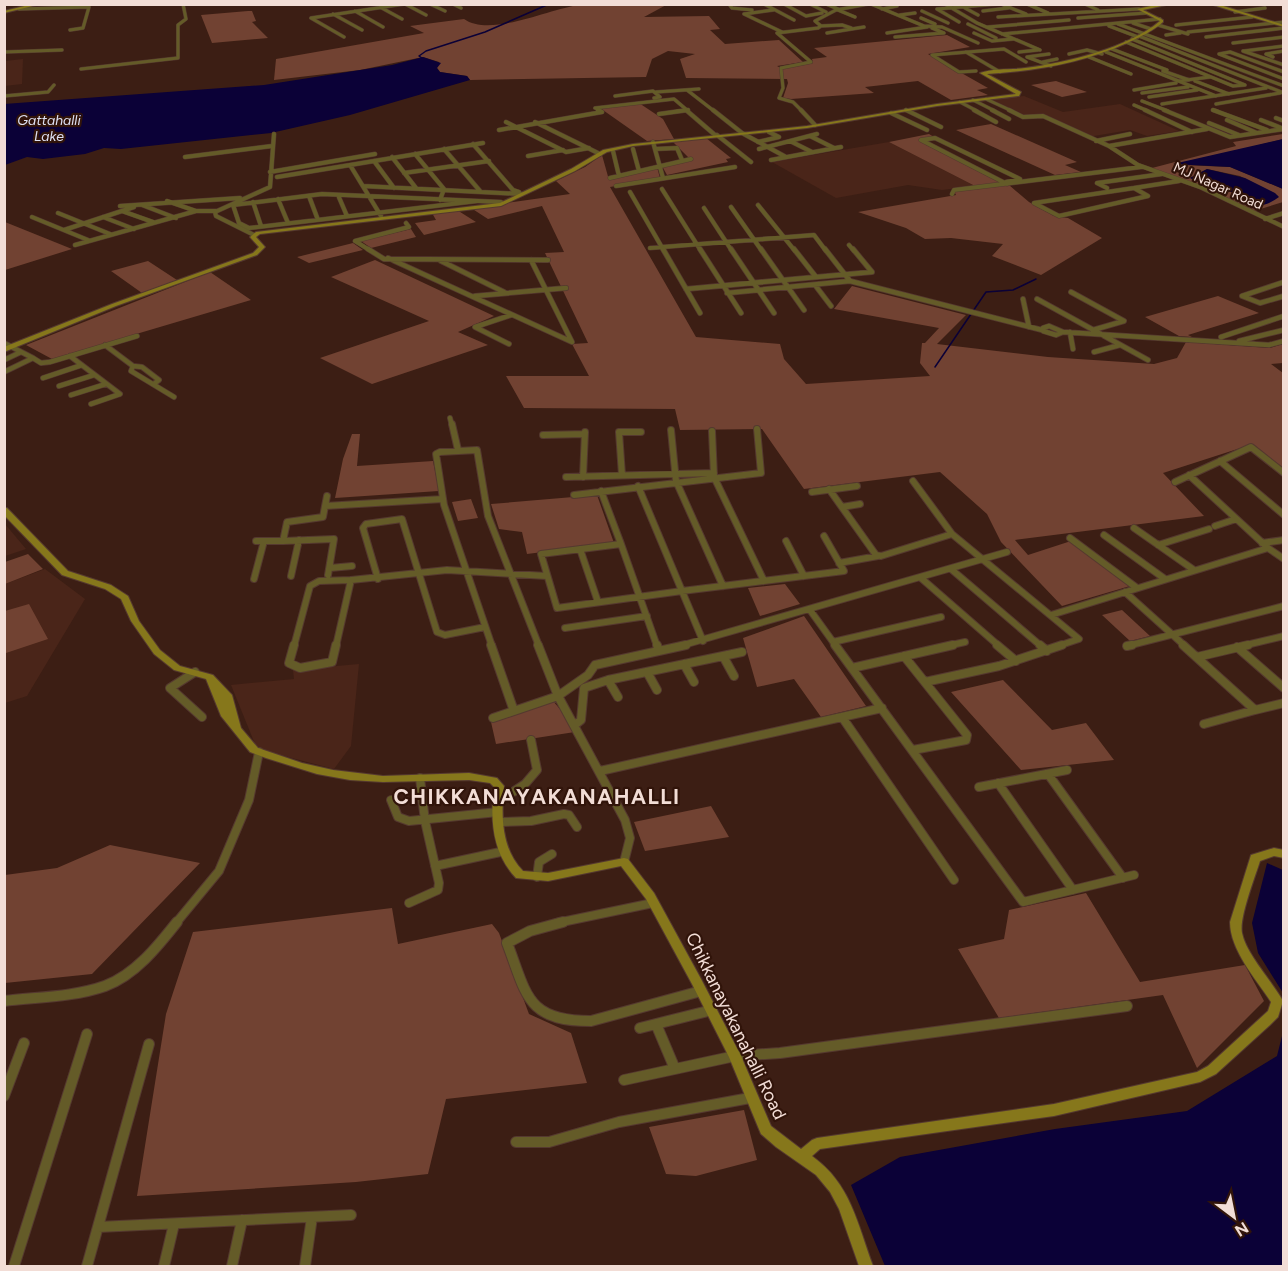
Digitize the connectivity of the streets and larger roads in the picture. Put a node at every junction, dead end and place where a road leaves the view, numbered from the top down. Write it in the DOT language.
graph roads {
  1 [pos="39,4"];
  2 [pos="183,4"];
  3 [pos="374,4"];
  4 [pos="405,4"];
  5 [pos="430,4"];
  6 [pos="453,4"];
  7 [pos="729,4"];
  8 [pos="810,4"];
  9 [pos="826,4"];
  10 [pos="870,4"];
  11 [pos="945,4"];
  12 [pos="1027,4"];
  13 [pos="1085,4"];
  14 [pos="1097,4"];
  15 [pos="1110,4"];
  16 [pos="1122,4"];
  17 [pos="1211,4"];
  18 [pos="783,5"];
  19 [pos="1001,5"];
  20 [pos="1038,5"];
  21 [pos="1154,5"];
  22 [pos="1167,5"];
  23 [pos="766,6"];
  24 [pos="897,6"];
  25 [pos="1078,7"];
  26 [pos="381,8"];
  27 [pos="460,8"];
  28 [pos="965,8"];
  29 [pos="1016,8"];
  30 [pos="1132,8"];
  31 [pos="1264,8"];
  32 [pos="20,9"];
  33 [pos="837,9"];
  34 [pos="882,9"];
  35 [pos="937,9"];
  36 [pos="952,9"];
  37 [pos="1120,9"];
  38 [pos="1141,9"];
  39 [pos="773,10"];
  40 [pos="906,10"];
  41 [pos="1110,10"];
  42 [pos="355,11"];
  43 [pos="445,11"];
  44 [pos="755,11"];
  45 [pos="983,11"];
  46 [pos="1100,11"];
  47 [pos="4,12"];
  48 [pos="826,12"];
  49 [pos="890,12"];
  50 [pos="1045,12"];
  51 [pos="1088,12"];
  52 [pos="1235,12"];
  53 [pos="915,13"];
  54 [pos="333,14"];
  55 [pos="993,14"];
  56 [pos="1050,14"];
  57 [pos="426,15"];
  58 [pos="814,15"];
  59 [pos="897,15"];
  60 [pos="978,15"];
  61 [pos="1037,15"];
  62 [pos="821,16"];
  63 [pos="1029,16"];
  64 [pos="1074,16"];
  65 [pos="1152,16"];
  66 [pos="855,17"];
  67 [pos="998,17"];
  68 [pos="1252,17"];
  69 [pos="921,18"];
  70 [pos="1078,18"];
  71 [pos="402,19"];
  72 [pos="1160,19"];
  73 [pos="794,20"];
  74 [pos="842,20"];
  75 [pos="972,20"];
  76 [pos="1069,20"];
  77 [pos="1226,20"];
  78 [pos="1089,21"];
  79 [pos="1142,21"];
  80 [pos="979,22"];
  81 [pos="1136,22"];
  82 [pos="1232,22"];
  83 [pos="858,23"];
  84 [pos="948,23"];
  85 [pos="960,23"];
  86 [pos="1273,23"];
  87 [pos="935,24"];
  88 [pos="968,24"];
  89 [pos="1074,24"];
  90 [pos="1112,24"];
  91 [pos="1118,24"];
  92 [pos="1042,25"];
  93 [pos="1132,25"];
  94 [pos="1146,25"];
  95 [pos="1176,25"];
  96 [pos="820,26"];
  97 [pos="845,26"];
  98 [pos="926,26"];
  99 [pos="1104,26"];
  100 [pos="383,27"];
  101 [pos="864,27"];
  102 [pos="987,27"];
  103 [pos="1086,27"];
  104 [pos="1157,27"];
  105 [pos="1283,28"];
  106 [pos="82,29"];
  107 [pos="854,29"];
  108 [pos="1012,29"];
  109 [pos="1172,29"];
  110 [pos="70,30"];
  111 [pos="362,30"];
  112 [pos="1056,30"];
  113 [pos="996,31"];
  114 [pos="1177,31"];
  115 [pos="76,32"];
  116 [pos="782,32"];
  117 [pos="1188,32"];
  118 [pos="887,33"];
  119 [pos="974,33"];
  120 [pos="1182,33"];
  121 [pos="1270,33"];
  122 [pos="1002,34"];
  123 [pos="1258,34"];
  124 [pos="1141,35"];
  125 [pos="1246,36"];
  126 [pos="344,37"];
  127 [pos="895,37"];
  128 [pos="1206,37"];
  129 [pos="1232,37"];
  130 [pos="1283,37"];
  131 [pos="996,38"];
  132 [pos="1162,38"];
  133 [pos="1271,38"];
  134 [pos="1013,39"];
  135 [pos="1221,39"];
  136 [pos="1258,40"];
  137 [pos="1126,42"];
  138 [pos="1246,42"];
  139 [pos="26,43"];
  140 [pos="978,43"];
  141 [pos="1022,43"];
  142 [pos="1233,43"];
  143 [pos="999,45"];
  144 [pos="1030,46"];
  145 [pos="1241,46"];
  146 [pos="1284,46"];
  147 [pos="1093,47"];
  148 [pos="1011,48"];
  149 [pos="27,50"];
  150 [pos="62,50"];
  151 [pos="968,51"];
  152 [pos="1107,51"];
  153 [pos="4,52"];
  154 [pos="1019,52"];
  155 [pos="1049,54"];
  156 [pos="1069,54"];
  157 [pos="1284,56"];
  158 [pos="1089,57"];
  159 [pos="1273,57"];
  160 [pos="1057,59"];
  161 [pos="1143,61"];
  162 [pos="1026,62"];
  163 [pos="1041,62"];
  164 [pos="1137,64"];
  165 [pos="1052,66"];
  166 [pos="1151,66"];
  167 [pos="1284,68"];
  168 [pos="81,69"];
  169 [pos="1275,69"];
  170 [pos="976,71"];
  171 [pos="999,71"];
  172 [pos="1261,71"];
  173 [pos="1246,73"];
  174 [pos="1131,74"];
  175 [pos="1233,74"];
  176 [pos="1221,76"];
  177 [pos="1210,77"];
  178 [pos="1284,79"];
  179 [pos="1191,80"];
  180 [pos="1180,82"];
  181 [pos="54,85"];
  182 [pos="1283,86"];
  183 [pos="1191,87"];
  184 [pos="1269,88"];
  185 [pos="699,89"];
  186 [pos="687,90"];
  187 [pos="1134,90"];
  188 [pos="1199,90"];
  189 [pos="656,92"];
  190 [pos="1142,93"];
  191 [pos="1283,93"];
  192 [pos="1232,94"];
  193 [pos="4,96"];
  194 [pos="615,96"];
  195 [pos="1149,97"];
  196 [pos="1181,97"];
  197 [pos="1219,97"];
  198 [pos="1167,98"];
  199 [pos="986,99"];
  200 [pos="973,100"];
  201 [pos="1190,100"];
  202 [pos="1142,101"];
  203 [pos="1156,101"];
  204 [pos="617,102"];
  205 [pos="960,102"];
  206 [pos="1176,102"];
  207 [pos="1162,104"];
  208 [pos="1197,104"];
  209 [pos="1216,104"];
  210 [pos="1134,105"];
  211 [pos="1182,106"];
  212 [pos="1156,107"];
  213 [pos="1168,107"];
  214 [pos="1143,109"];
  215 [pos="688,110"];
  216 [pos="906,110"];
  217 [pos="1213,110"];
  218 [pos="891,113"];
  219 [pos="659,114"];
  220 [pos="1276,118"];
  221 [pos="530,119"];
  222 [pos="1009,119"];
  223 [pos="1227,120"];
  224 [pos="1261,120"];
  225 [pos="1284,121"];
  226 [pos="506,122"];
  227 [pos="535,122"];
  228 [pos="996,122"];
  229 [pos="1209,123"];
  230 [pos="815,125"];
  231 [pos="514,126"];
  232 [pos="941,127"];
  233 [pos="1207,129"];
  234 [pos="1284,129"];
  235 [pos="499,130"];
  236 [pos="927,130"];
  237 [pos="1269,131"];
  238 [pos="769,132"];
  239 [pos="1192,132"];
  240 [pos="742,133"];
  241 [pos="1257,133"];
  242 [pos="274,134"];
  243 [pos="817,134"];
  244 [pos="1130,134"];
  245 [pos="716,135"];
  246 [pos="810,136"];
  247 [pos="1241,136"];
  248 [pos="790,141"];
  249 [pos="1096,141"];
  250 [pos="653,142"];
  251 [pos="758,142"];
  252 [pos="483,143"];
  253 [pos="473,144"];
  254 [pos="272,146"];
  255 [pos="1108,146"];
  256 [pos="767,147"];
  257 [pos="841,147"];
  258 [pos="589,148"];
  259 [pos="834,148"];
  260 [pos="444,149"];
  261 [pos="633,149"];
  262 [pos="655,149"];
  263 [pos="759,149"];
  264 [pos="563,150"];
  265 [pos="613,151"];
  266 [pos="812,152"];
  267 [pos="375,154"];
  268 [pos="415,154"];
  269 [pos="600,154"];
  270 [pos="391,156"];
  271 [pos="528,156"];
  272 [pos="185,157"];
  273 [pos="786,157"];
  274 [pos="690,159"];
  275 [pos="682,160"];
  276 [pos="771,160"];
  277 [pos="374,161"];
  278 [pos="489,161"];
  279 [pos="751,162"];
  280 [pos="350,165"];
  281 [pos="458,165"];
  282 [pos="660,166"];
  283 [pos="735,167"];
  284 [pos="1144,167"];
  285 [pos="428,170"];
  286 [pos="639,171"];
  287 [pos="270,172"];
  288 [pos="404,173"];
  289 [pos="1164,174"];
  290 [pos="1022,175"];
  291 [pos="619,176"];
  292 [pos="278,177"];
  293 [pos="610,178"];
  294 [pos="663,178"];
  295 [pos="1033,180"];
  296 [pos="1114,180"];
  297 [pos="1182,180"];
  298 [pos="1007,183"];
  299 [pos="1125,185"];
  300 [pos="363,186"];
  301 [pos="616,186"];
  302 [pos="1132,187"];
  303 [pos="394,188"];
  304 [pos="416,188"];
  305 [pos="1107,188"];
  306 [pos="444,189"];
  307 [pos="662,189"];
  308 [pos="480,191"];
  309 [pos="630,192"];
  310 [pos="522,194"];
  311 [pos="952,194"];
  312 [pos="338,195"];
  313 [pos="309,196"];
  314 [pos="368,196"];
  315 [pos="244,198"];
  316 [pos="406,198"];
  317 [pos="278,199"];
  318 [pos="440,200"];
  319 [pos="167,201"];
  320 [pos="477,201"];
  321 [pos="151,202"];
  322 [pos="253,202"];
  323 [pos="501,202"];
  324 [pos="142,205"];
  325 [pos="758,205"];
  326 [pos="731,207"];
  327 [pos="121,208"];
  328 [pos="704,208"];
  329 [pos="411,209"];
  330 [pos="213,211"];
  331 [pos="196,212"];
  332 [pos="58,213"];
  333 [pos="1284,213"];
  334 [pos="381,215"];
  335 [pos="347,216"];
  336 [pos="32,217"];
  337 [pos="103,217"];
  338 [pos="176,218"];
  339 [pos="1266,219"];
  340 [pos="318,220"];
  341 [pos="153,222"];
  342 [pos="84,223"];
  343 [pos="288,223"];
  344 [pos="406,223"];
  345 [pos="261,226"];
  346 [pos="1282,226"];
  347 [pos="135,229"];
  348 [pos="64,230"];
  349 [pos="110,234"];
  350 [pos="254,235"];
  351 [pos="784,237"];
  352 [pos="89,240"];
  353 [pos="754,240"];
  354 [pos="726,242"];
  355 [pos="697,244"];
  356 [pos="75,245"];
  357 [pos="849,245"];
  358 [pos="662,247"];
  359 [pos="650,248"];
  360 [pos="388,258"];
  361 [pos="436,259"];
  362 [pos="531,260"];
  363 [pos="548,260"];
  364 [pos="845,275"];
  365 [pos="816,277"];
  366 [pos="783,280"];
  367 [pos="850,281"];
  368 [pos="1284,282"];
  369 [pos="754,283"];
  370 [pos="815,285"];
  371 [pos="723,286"];
  372 [pos="788,287"];
  373 [pos="566,288"];
  374 [pos="687,289"];
  375 [pos="546,290"];
  376 [pos="759,290"];
  377 [pos="727,292"];
  378 [pos="1071,292"];
  379 [pos="506,293"];
  380 [pos="472,296"];
  381 [pos="1284,296"];
  382 [pos="1023,299"];
  383 [pos="1037,299"];
  384 [pos="831,306"];
  385 [pos="804,310"];
  386 [pos="700,313"];
  387 [pos="741,313"];
  388 [pos="774,313"];
  389 [pos="511,315"];
  390 [pos="1282,318"];
  391 [pos="1029,327"];
  392 [pos="1093,330"];
  393 [pos="1284,330"];
  394 [pos="1070,332"];
  395 [pos="1101,334"];
  396 [pos="137,336"];
  397 [pos="1221,337"];
  398 [pos="1239,341"];
  399 [pos="1284,341"];
  400 [pos="4,343"];
  401 [pos="509,344"];
  402 [pos="105,345"];
  403 [pos="1120,345"];
  404 [pos="12,347"];
  405 [pos="1073,349"];
  406 [pos="4,350"];
  407 [pos="21,352"];
  408 [pos="1094,352"];
  409 [pos="70,356"];
  410 [pos="33,358"];
  411 [pos="4,360"];
  412 [pos="1148,360"];
  413 [pos="82,365"];
  414 [pos="134,366"];
  415 [pos="4,372"];
  416 [pos="94,375"];
  417 [pos="43,378"];
  418 [pos="155,383"];
  419 [pos="105,384"];
  420 [pos="59,386"];
  421 [pos="71,395"];
  422 [pos="174,397"];
  423 [pos="91,404"];
  424 [pos="450,418"];
  425 [pos="757,429"];
  426 [pos="671,430"];
  427 [pos="712,431"];
  428 [pos="641,432"];
  429 [pos="543,435"];
  430 [pos="458,450"];
  431 [pos="1220,461"];
  432 [pos="1284,473"];
  433 [pos="714,475"];
  434 [pos="1189,475"];
  435 [pos="622,476"];
  436 [pos="566,477"];
  437 [pos="583,477"];
  438 [pos="675,477"];
  439 [pos="913,481"];
  440 [pos="1175,482"];
  441 [pos="638,486"];
  442 [pos="857,486"];
  443 [pos="829,489"];
  444 [pos="601,491"];
  445 [pos="812,492"];
  446 [pos="574,495"];
  447 [pos="327,496"];
  448 [pos="443,499"];
  449 [pos="860,504"];
  450 [pos="325,506"];
  451 [pos="842,507"];
  452 [pos="4,510"];
  453 [pos="1284,514"];
  454 [pos="1236,519"];
  455 [pos="1134,528"];
  456 [pos="952,534"];
  457 [pos="1104,535"];
  458 [pos="824,536"];
  459 [pos="1070,538"];
  460 [pos="299,540"];
  461 [pos="1284,540"];
  462 [pos="264,541"];
  463 [pos="282,541"];
  464 [pos="786,541"];
  465 [pos="256,542"];
  466 [pos="621,544"];
  467 [pos="1158,545"];
  468 [pos="1265,546"];
  469 [pos="580,549"];
  470 [pos="1007,552"];
  471 [pos="878,556"];
  472 [pos="983,559"];
  473 [pos="1284,559"];
  474 [pos="839,563"];
  475 [pos="352,566"];
  476 [pos="951,569"];
  477 [pos="1194,570"];
  478 [pos="466,571"];
  479 [pos="421,573"];
  480 [pos="509,574"];
  481 [pos="291,576"];
  482 [pos="547,576"];
  483 [pos="804,576"];
  484 [pos="921,578"];
  485 [pos="254,579"];
  486 [pos="378,579"];
  487 [pos="1165,579"];
  488 [pos="351,580"];
  489 [pos="764,581"];
  490 [pos="723,586"];
  491 [pos="1137,588"];
  492 [pos="682,591"];
  493 [pos="1125,592"];
  494 [pos="640,597"];
  495 [pos="597,603"];
  496 [pos="1284,606"];
  497 [pos="810,610"];
  498 [pos="1051,615"];
  499 [pos="647,616"];
  500 [pos="941,617"];
  501 [pos="485,627"];
  502 [pos="565,628"];
  503 [pos="1172,635"];
  504 [pos="1284,636"];
  505 [pos="1275,638"];
  506 [pos="702,641"];
  507 [pos="833,642"];
  508 [pos="965,642"];
  509 [pos="1284,645"];
  510 [pos="1127,646"];
  511 [pos="1237,647"];
  512 [pos="659,651"];
  513 [pos="1047,651"];
  514 [pos="741,652"];
  515 [pos="723,656"];
  516 [pos="904,656"];
  517 [pos="1197,657"];
  518 [pos="1016,661"];
  519 [pos="684,664"];
  520 [pos="852,668"];
  521 [pos="195,672"];
  522 [pos="647,672"];
  523 [pos="734,676"];
  524 [pos="608,680"];
  525 [pos="694,682"];
  526 [pos="925,682"];
  527 [pos="1284,688"];
  528 [pos="657,690"];
  529 [pos="558,696"];
  530 [pos="618,697"];
  531 [pos="1284,703"];
  532 [pos="882,708"];
  533 [pos="514,711"];
  534 [pos="1255,711"];
  535 [pos="202,717"];
  536 [pos="842,717"];
  537 [pos="493,718"];
  538 [pos="576,724"];
  539 [pos="1204,724"];
  540 [pos="531,740"];
  541 [pos="913,750"];
  542 [pos="259,752"];
  543 [pos="1067,770"];
  544 [pos="600,771"];
  545 [pos="1048,774"];
  546 [pos="420,778"];
  547 [pos="998,783"];
  548 [pos="979,787"];
  549 [pos="391,800"];
  550 [pos="498,812"];
  551 [pos="425,821"];
  552 [pos="577,827"];
  553 [pos="505,851"];
  554 [pos="552,854"];
  555 [pos="1284,854"];
  556 [pos="624,862"];
  557 [pos="435,866"];
  558 [pos="1134,875"];
  559 [pos="537,877"];
  560 [pos="1124,878"];
  561 [pos="954,880"];
  562 [pos="1073,890"];
  563 [pos="409,903"];
  564 [pos="653,903"];
  565 [pos="701,991"];
  566 [pos="4,1001"];
  567 [pos="1128,1006"];
  568 [pos="712,1010"];
  569 [pos="656,1024"];
  570 [pos="640,1028"];
  571 [pos="87,1034"];
  572 [pos="24,1042"];
  573 [pos="149,1044"];
  574 [pos="735,1056"];
  575 [pos="675,1069"];
  576 [pos="624,1080"];
  577 [pos="4,1096"];
  578 [pos="750,1098"];
  579 [pos="516,1142"];
  580 [pos="802,1156"];
  581 [pos="351,1215"];
  582 [pos="312,1217"];
  583 [pos="242,1220"];
  584 [pos="174,1224"];
  585 [pos="98,1227"];
  586 [pos="14,1266"];
  587 [pos="87,1266"];
  588 [pos="164,1266"];
  589 [pos="232,1266"];
  590 [pos="304,1266"];
  591 [pos="866,1266"];
  1 -- 32 [label="street"];
  2 -- 168 [label="street"];
  3 -- 26 [label="street"];
  4 -- 26 [label="street"];
  4 -- 57 [label="street"];
  5 -- 43 [label="street"];
  6 -- 27 [label="street"];
  7 -- 44 [label="street"];
  8 -- 48 [label="street"];
  9 -- 33 [label="street"];
  10 -- 33 [label="street"];
  10 -- 34 [label="street"];
  11 -- 36 [label="street"];
  12 -- 20 [label="street"];
  13 -- 46 [label="street"];
  14 -- 41 [label="street"];
  15 -- 37 [label="street"];
  16 -- 30 [label="street"];
  17 -- 52 [label="street"];
  18 -- 23 [label="street"];
  18 -- 58 [label="street"];
  19 -- 28 [label="street"];
  19 -- 29 [label="street"];
  19 -- 29 [label="street"];
  20 -- 29 [label="street"];
  20 -- 50 [label="street"];
  21 -- 22 [label="street"];
  21 -- 38 [label="street"];
  23 -- 39 [label="street"];
  24 -- 34 [label="street"];
  25 -- 50 [label="street"];
  25 -- 51 [label="street"];
  26 -- 42 [label="street"];
  26 -- 71 [label="street"];
  28 -- 36 [label="street"];
  28 -- 60 [label="street"];
  29 -- 45 [label="street"];
  29 -- 55 [label="street"];
  29 -- 61 [label="street"];
  29 -- 63 [label="street"];
  30 -- 37 [label="street"];
  30 -- 38 [label="street"];
  31 -- 52 [label="street"];
  32 -- 47 [label="street"];
  32 -- 106 [label="street"];
  33 -- 48 [label="street"];
  33 -- 66 [label="street"];
  34 -- 49 [label="street"];
  35 -- 36 [label="street"];
  35 -- 84 [label="street"];
  35 -- 85 [label="street"];
  36 -- 75 [label="street"];
  37 -- 41 [label="street"];
  38 -- 64 [label="street"];
  38 -- 65 [label="street"];
  38 -- 70 [label="street"];
  39 -- 44 [label="street"];
  39 -- 73 [label="street"];
  40 -- 49 [label="street"];
  41 -- 46 [label="street"];
  42 -- 54 [label="street"];
  42 -- 100 [label="street"];
  44 -- 116 [label="street"];
  46 -- 51 [label="street"];
  48 -- 58 [label="street"];
  48 -- 62 [label="street"];
  49 -- 59 [label="street"];
  50 -- 56 [label="street"];
  51 -- 56 [label="street"];
  52 -- 68 [label="street"];
  53 -- 59 [label="street"];
  54 -- 111 [label="street"];
  54 -- 126 [label="street"];
  56 -- 61 [label="street"];
  58 -- 62 [label="street"];
  59 -- 98 [label="street"];
  61 -- 63 [label="street"];
  62 -- 96 [label="street"];
  63 -- 67 [label="street"];
  65 -- 72 [label="street"];
  65 -- 78 [label="street"];
  68 -- 77 [label="street"];
  68 -- 86 [label="street"];
  69 -- 87 [label="street"];
  72 -- 79 [label="street"];
  72 -- 104 [label="street"];
  74 -- 96 [label="street"];
  75 -- 80 [label="street"];
  75 -- 85 [label="street"];
  76 -- 102 [label="street"];
  77 -- 82 [label="street"];
  77 -- 95 [label="street"];
  79 -- 81 [label="street"];
  79 -- 104 [label="street"];
  80 -- 88 [label="street"];
  80 -- 102 [label="street"];
  81 -- 93 [label="street"];
  81 -- 94 [label="street"];
  83 -- 97 [label="street"];
  84 -- 85 [label="street"];
  84 -- 87 [label="street"];
  85 -- 88 [label="street"];
  86 -- 105 [label="street"];
  86 -- 117 [label="street"];
  87 -- 98 [label="street"];
  88 -- 131 [label="street"];
  89 -- 103 [label="street"];
  90 -- 91 [label="street"];
  90 -- 99 [label="street"];
  90 -- 124 [label="street"];
  91 -- 93 [label="street"];
  91 -- 124 [label="street"];
  92 -- 112 [label="street"];
  93 -- 124 [label="street"];
  96 -- 97 [label="street"];
  96 -- 107 [label="street"];
  96 -- 116 [label="street"];
  97 -- 107 [label="street"];
  98 -- 118 [label="street"];
  98 -- 127 [label="street"];
  98 -- 140 [label="street"];
  99 -- 103 [label="street"];
  99 -- 124 [label="street"];
  101 -- 107 [label="street"];
  102 -- 113 [label="street"];
  103 -- 112 [label="street"];
  104 -- 109 [label="street"];
  104 -- 109 [label="street"];
  104 -- 124 [label="street"];
  105 -- 128 [label="street"];
  106 -- 110 [label="street"];
  106 -- 115 [label="street"];
  108 -- 113 [label="street"];
  109 -- 114 [label="street"];
  112 -- 122 [label="street"];
  113 -- 122 [label="street"];
  114 -- 120 [label="street"];
  114 -- 120 [label="street"];
  116 -- 230 [label="street"];
  119 -- 134 [label="street"];
  120 -- 132 [label="street"];
  121 -- 130 [label="street"];
  122 -- 134 [label="street"];
  123 -- 133 [label="street"];
  124 -- 132 [label="street"];
  124 -- 137 [label="street"];
  124 -- 175 [label="street"];
  124 -- 176 [label="street"];
  125 -- 136 [label="street"];
  129 -- 138 [label="street"];
  130 -- 133 [label="street"];
  132 -- 173 [label="street"];
  133 -- 136 [label="street"];
  134 -- 141 [label="street"];
  135 -- 142 [label="street"];
  136 -- 138 [label="street"];
  137 -- 152 [label="street"];
  137 -- 177 [label="street"];
  138 -- 142 [label="street"];
  139 -- 149 [label="street"];
  141 -- 143 [label="street"];
  141 -- 144 [label="street"];
  142 -- 145 [label="street"];
  144 -- 148 [label="street"];
  144 -- 154 [label="street"];
  146 -- 167 [label="street"];
  147 -- 152 [label="street"];
  149 -- 150 [label="street"];
  149 -- 153 [label="street"];
  151 -- 162 [label="street"];
  151 -- 170 [label="street"];
  151 -- 171 [label="street"];
  152 -- 156 [label="street"];
  152 -- 158 [label="street"];
  152 -- 161 [label="street"];
  152 -- 164 [label="street"];
  155 -- 163 [label="street"];
  157 -- 159 [label="street"];
  157 -- 159 [label="street"];
  158 -- 165 [label="street"];
  158 -- 174 [label="street"];
  160 -- 163 [label="street"];
  161 -- 164 [label="street"];
  161 -- 166 [label="street"];
  163 -- 165 [label="street"];
  164 -- 166 [label="street"];
  164 -- 180 [label="street"];
  165 -- 171 [label="street"];
  166 -- 179 [label="street"];
  167 -- 169 [label="street"];
  169 -- 172 [label="street"];
  169 -- 172 [label="street"];
  171 -- 199 [label="street"];
  172 -- 173 [label="street"];
  172 -- 178 [label="street"];
  173 -- 175 [label="street"];
  173 -- 182 [label="street"];
  175 -- 176 [label="street"];
  175 -- 184 [label="street"];
  176 -- 177 [label="street"];
  176 -- 177 [label="street"];
  177 -- 179 [label="street"];
  179 -- 180 [label="street"];
  179 -- 192 [label="street"];
  180 -- 183 [label="street"];
  180 -- 187 [label="street"];
  181 -- 193 [label="street"];
  182 -- 184 [label="street"];
  183 -- 188 [label="street"];
  183 -- 190 [label="street"];
  184 -- 191 [label="street"];
  184 -- 192 [label="street"];
  185 -- 186 [label="street"];
  186 -- 189 [label="street"];
  186 -- 240 [label="street"];
  188 -- 195 [label="street"];
  188 -- 197 [label="street"];
  189 -- 194 [label="street"];
  189 -- 204 [label="street"];
  191 -- 209 [label="street"];
  192 -- 197 [label="street"];
  196 -- 201 [label="street"];
  197 -- 201 [label="street"];
  198 -- 206 [label="street"];
  199 -- 200 [label="street"];
  199 -- 249 [label="street, MJ Nagar Road"];
  200 -- 205 [label="street"];
  200 -- 222 [label="street"];
  201 -- 206 [label="street"];
  201 -- 208 [label="street"];
  202 -- 212 [label="street"];
  203 -- 207 [label="street"];
  205 -- 216 [label="street"];
  205 -- 228 [label="street"];
  206 -- 207 [label="street"];
  206 -- 211 [label="street"];
  207 -- 213 [label="street"];
  210 -- 214 [label="street"];
  212 -- 214 [label="street"];
  212 -- 233 [label="street"];
  214 -- 239 [label="street"];
  215 -- 219 [label="street"];
  215 -- 227 [label="street"];
  215 -- 245 [label="street"];
  216 -- 218 [label="street"];
  216 -- 232 [label="street"];
  217 -- 237 [label="street"];
  218 -- 230 [label="street"];
  218 -- 236 [label="street"];
  220 -- 225 [label="street"];
  221 -- 227 [label="street"];
  223 -- 241 [label="street"];
  224 -- 234 [label="street"];
  226 -- 231 [label="street"];
  227 -- 231 [label="street"];
  227 -- 258 [label="street"];
  229 -- 247 [label="street"];
  230 -- 240 [label="street"];
  231 -- 235 [label="street"];
  231 -- 264 [label="street"];
  233 -- 239 [label="street"];
  233 -- 247 [label="street"];
  234 -- 237 [label="street"];
  237 -- 241 [label="street"];
  238 -- 251 [label="street"];
  239 -- 255 [label="street"];
  240 -- 245 [label="street"];
  240 -- 251 [label="street"];
  241 -- 247 [label="street"];
  242 -- 254 [label="street"];
  243 -- 246 [label="street"];
  244 -- 249 [label="street"];
  245 -- 250 [label="street"];
  245 -- 279 [label="street"];
  246 -- 248 [label="street"];
  246 -- 259 [label="street"];
  248 -- 256 [label="street"];
  248 -- 266 [label="street"];
  249 -- 255 [label="street, MJ Nagar Road"];
  250 -- 262 [label="street"];
  250 -- 269 [label="street"];
  251 -- 256 [label="street"];
  252 -- 253 [label="street"];
  253 -- 260 [label="street"];
  253 -- 278 [label="street"];
  254 -- 272 [label="street"];
  254 -- 287 [label="street"];
  255 -- 284 [label="street, MJ Nagar Road"];
  256 -- 263 [label="street"];
  256 -- 273 [label="street"];
  257 -- 259 [label="street"];
  258 -- 264 [label="street"];
  258 -- 269 [label="street"];
  259 -- 266 [label="street"];
  260 -- 268 [label="street"];
  260 -- 281 [label="street"];
  261 -- 286 [label="street"];
  262 -- 275 [label="street"];
  262 -- 282 [label="street"];
  264 -- 271 [label="street"];
  265 -- 291 [label="street"];
  266 -- 273 [label="street"];
  267 -- 287 [label="street"];
  268 -- 270 [label="street"];
  268 -- 285 [label="street"];
  269 -- 310 [label="street"];
  270 -- 277 [label="street"];
  270 -- 288 [label="street"];
  273 -- 276 [label="street"];
  274 -- 275 [label="street"];
  275 -- 282 [label="street"];
  277 -- 280 [label="street"];
  277 -- 303 [label="street"];
  278 -- 281 [label="street"];
  278 -- 310 [label="street"];
  280 -- 292 [label="street"];
  280 -- 300 [label="street"];
  281 -- 285 [label="street"];
  281 -- 308 [label="street"];
  282 -- 286 [label="street"];
  282 -- 294 [label="street"];
  283 -- 294 [label="street"];
  284 -- 289 [label="street, MJ Nagar Road"];
  284 -- 295 [label="street"];
  285 -- 288 [label="street"];
  285 -- 306 [label="street"];
  286 -- 291 [label="street"];
  287 -- 315 [label="street"];
  288 -- 304 [label="street"];
  289 -- 296 [label="street"];
  289 -- 297 [label="street, MJ Nagar Road"];
  290 -- 295 [label="street"];
  291 -- 293 [label="street"];
  294 -- 301 [label="street"];
  295 -- 298 [label="street"];
  296 -- 299 [label="street"];
  296 -- 305 [label="street"];
  297 -- 302 [label="street"];
  297 -- 339 [label="street, MJ Nagar Road"];
  298 -- 298 [label="street"];
  298 -- 311 [label="street"];
  300 -- 303 [label="street"];
  300 -- 314 [label="street"];
  302 -- 302 [label="street"];
  303 -- 304 [label="street"];
  304 -- 306 [label="street"];
  306 -- 308 [label="street"];
  306 -- 318 [label="street"];
  307 -- 355 [label="street"];
  308 -- 310 [label="street"];
  309 -- 358 [label="street"];
  310 -- 334 [label="street"];
  312 -- 313 [label="street"];
  312 -- 314 [label="street"];
  312 -- 335 [label="street"];
  313 -- 317 [label="street"];
  313 -- 340 [label="street"];
  314 -- 316 [label="street"];
  314 -- 334 [label="street"];
  315 -- 319 [label="street"];
  315 -- 330 [label="street"];
  316 -- 318 [label="street"];
  316 -- 329 [label="street"];
  317 -- 322 [label="street"];
  317 -- 343 [label="street"];
  318 -- 320 [label="street"];
  319 -- 321 [label="street"];
  319 -- 331 [label="street"];
  320 -- 323 [label="street"];
  320 -- 329 [label="street"];
  321 -- 324 [label="street"];
  321 -- 327 [label="street"];
  322 -- 345 [label="street"];
  322 -- 345 [label="street"];
  324 -- 327 [label="street"];
  324 -- 338 [label="street"];
  325 -- 351 [label="street"];
  326 -- 353 [label="street"];
  327 -- 337 [label="street"];
  327 -- 341 [label="street"];
  328 -- 354 [label="street"];
  329 -- 334 [label="street"];
  330 -- 331 [label="street"];
  330 -- 350 [label="street"];
  331 -- 338 [label="street"];
  332 -- 342 [label="street"];
  333 -- 339 [label="street"];
  334 -- 335 [label="street"];
  334 -- 350 [label="street"];
  335 -- 340 [label="street"];
  336 -- 348 [label="street"];
  337 -- 342 [label="street"];
  337 -- 347 [label="street"];
  338 -- 341 [label="street"];
  339 -- 346 [label="street, MJ Nagar Road"];
  340 -- 343 [label="street"];
  341 -- 347 [label="street"];
  342 -- 348 [label="street"];
  342 -- 349 [label="street"];
  343 -- 345 [label="street"];
  344 -- 360 [label="street"];
  347 -- 349 [label="street"];
  348 -- 352 [label="street"];
  349 -- 352 [label="street"];
  350 -- 404 [label="street"];
  351 -- 353 [label="street"];
  351 -- 364 [label="street"];
  351 -- 365 [label="street"];
  352 -- 356 [label="street"];
  353 -- 354 [label="street"];
  353 -- 366 [label="street"];
  354 -- 355 [label="street"];
  354 -- 369 [label="street"];
  355 -- 358 [label="street"];
  355 -- 371 [label="street"];
  357 -- 364 [label="street"];
  358 -- 359 [label="street"];
  358 -- 374 [label="street"];
  360 -- 361 [label="street"];
  360 -- 380 [label="street"];
  361 -- 362 [label="street"];
  361 -- 379 [label="street"];
  362 -- 363 [label="street"];
  362 -- 375 [label="street"];
  364 -- 365 [label="street"];
  364 -- 367 [label="street"];
  365 -- 366 [label="street"];
  366 -- 369 [label="street"];
  366 -- 372 [label="street"];
  367 -- 370 [label="street"];
  367 -- 391 [label="street"];
  368 -- 381 [label="street"];
  369 -- 371 [label="street"];
  369 -- 376 [label="street"];
  370 -- 372 [label="street"];
  370 -- 384 [label="street"];
  371 -- 374 [label="street"];
  371 -- 377 [label="street"];
  372 -- 376 [label="street"];
  372 -- 385 [label="street"];
  373 -- 375 [label="street"];
  374 -- 386 [label="street"];
  375 -- 379 [label="street"];
  375 -- 389 [label="street"];
  376 -- 377 [label="street"];
  376 -- 388 [label="street"];
  377 -- 387 [label="street"];
  378 -- 392 [label="street"];
  379 -- 380 [label="street"];
  380 -- 389 [label="street"];
  382 -- 391 [label="street"];
  383 -- 392 [label="street"];
  389 -- 401 [label="street"];
  390 -- 397 [label="street"];
  391 -- 394 [label="street"];
  392 -- 395 [label="street"];
  393 -- 398 [label="street"];
  394 -- 395 [label="street"];
  394 -- 405 [label="street"];
  395 -- 399 [label="street"];
  395 -- 403 [label="street"];
  396 -- 402 [label="street"];
  400 -- 404 [label="street"];
  402 -- 409 [label="street"];
  402 -- 414 [label="street"];
  403 -- 408 [label="street"];
  403 -- 412 [label="street"];
  404 -- 406 [label="street"];
  404 -- 407 [label="street"];
  407 -- 410 [label="street"];
  407 -- 411 [label="street"];
  409 -- 410 [label="street"];
  409 -- 413 [label="street"];
  410 -- 415 [label="street"];
  413 -- 416 [label="street"];
  413 -- 417 [label="street"];
  414 -- 418 [label="street"];
  414 -- 418 [label="street"];
  416 -- 419 [label="street"];
  416 -- 420 [label="street"];
  418 -- 422 [label="street"];
  419 -- 421 [label="street"];
  419 -- 423 [label="street"];
  424 -- 430 [label="street"];
  425 -- 433 [label="street"];
  426 -- 438 [label="street"];
  427 -- 433 [label="street"];
  428 -- 435 [label="street"];
  429 -- 437 [label="street"];
  430 -- 448 [label="street"];
  430 -- 480 [label="street"];
  431 -- 432 [label="street"];
  431 -- 434 [label="street"];
  431 -- 453 [label="street"];
  433 -- 438 [label="street"];
  433 -- 489 [label="street"];
  434 -- 440 [label="street"];
  434 -- 454 [label="street"];
  435 -- 437 [label="street"];
  435 -- 438 [label="street"];
  436 -- 437 [label="street"];
  438 -- 441 [label="street"];
  438 -- 490 [label="street"];
  439 -- 456 [label="street"];
  441 -- 444 [label="street"];
  441 -- 492 [label="street"];
  442 -- 443 [label="street"];
  443 -- 445 [label="street"];
  443 -- 451 [label="street"];
  444 -- 446 [label="street"];
  444 -- 466 [label="street"];
  447 -- 450 [label="street"];
  448 -- 450 [label="street"];
  448 -- 478 [label="street"];
  449 -- 451 [label="street"];
  450 -- 463 [label="street"];
  451 -- 471 [label="street"];
  452 -- 521 [label="street"];
  454 -- 467 [label="street"];
  454 -- 468 [label="street"];
  455 -- 467 [label="street"];
  456 -- 471 [label="street"];
  456 -- 472 [label="street"];
  457 -- 487 [label="street"];
  458 -- 474 [label="street"];
  459 -- 491 [label="street"];
  460 -- 463 [label="street"];
  460 -- 475 [label="street"];
  460 -- 481 [label="street"];
  461 -- 468 [label="street"];
  462 -- 463 [label="street"];
  462 -- 465 [label="street"];
  462 -- 485 [label="street"];
  464 -- 483 [label="street"];
  466 -- 469 [label="street"];
  466 -- 494 [label="street"];
  467 -- 477 [label="street"];
  468 -- 473 [label="street"];
  468 -- 477 [label="street"];
  469 -- 482 [label="street"];
  469 -- 495 [label="street"];
  470 -- 472 [label="street"];
  471 -- 474 [label="street"];
  472 -- 476 [label="street"];
  472 -- 498 [label="street"];
  474 -- 483 [label="street"];
  476 -- 484 [label="street"];
  476 -- 513 [label="street"];
  477 -- 487 [label="street"];
  478 -- 479 [label="street"];
  478 -- 480 [label="street"];
  478 -- 501 [label="street"];
  479 -- 486 [label="street"];
  479 -- 486 [label="street"];
  479 -- 501 [label="street"];
  480 -- 482 [label="street"];
  480 -- 529 [label="street"];
  482 -- 495 [label="street"];
  483 -- 489 [label="street"];
  484 -- 497 [label="street"];
  484 -- 518 [label="street"];
  486 -- 488 [label="street"];
  487 -- 491 [label="street"];
  488 -- 488 [label="street"];
  489 -- 490 [label="street"];
  490 -- 492 [label="street"];
  491 -- 493 [label="street"];
  492 -- 494 [label="street"];
  492 -- 506 [label="street"];
  493 -- 498 [label="street"];
  493 -- 503 [label="street"];
  494 -- 495 [label="street"];
  494 -- 499 [label="street"];
  496 -- 503 [label="street"];
  497 -- 506 [label="street"];
  497 -- 507 [label="street"];
  498 -- 513 [label="street"];
  499 -- 502 [label="street"];
  499 -- 512 [label="street"];
  500 -- 507 [label="street"];
  501 -- 533 [label="street"];
  503 -- 510 [label="street"];
  503 -- 517 [label="street"];
  504 -- 505 [label="street"];
  505 -- 509 [label="street"];
  505 -- 511 [label="street"];
  506 -- 512 [label="street"];
  507 -- 520 [label="street"];
  508 -- 516 [label="street"];
  511 -- 517 [label="street"];
  511 -- 527 [label="street"];
  512 -- 529 [label="street"];
  513 -- 518 [label="street"];
  514 -- 515 [label="street"];
  515 -- 519 [label="street"];
  515 -- 523 [label="street"];
  516 -- 520 [label="street"];
  516 -- 526 [label="street"];
  517 -- 534 [label="street"];
  518 -- 526 [label="street"];
  519 -- 522 [label="street"];
  519 -- 525 [label="street"];
  520 -- 532 [label="street"];
  521 -- 535 [label="street"];
  521 -- 542 [label="street"];
  522 -- 524 [label="street"];
  522 -- 528 [label="street"];
  524 -- 530 [label="street"];
  524 -- 538 [label="street"];
  526 -- 541 [label="street"];
  529 -- 533 [label="street"];
  529 -- 538 [label="street"];
  531 -- 534 [label="street"];
  532 -- 536 [label="street"];
  532 -- 541 [label="street"];
  533 -- 537 [label="street"];
  534 -- 539 [label="street"];
  536 -- 544 [label="street"];
  536 -- 561 [label="street"];
  538 -- 544 [label="street"];
  540 -- 550 [label="street"];
  541 -- 562 [label="street"];
  542 -- 546 [label="street"];
  542 -- 566 [label="street"];
  543 -- 545 [label="street"];
  544 -- 556 [label="street"];
  545 -- 547 [label="street"];
  545 -- 560 [label="street"];
  546 -- 550 [label="street"];
  546 -- 551 [label="street"];
  547 -- 548 [label="street"];
  547 -- 562 [label="street"];
  549 -- 551 [label="street"];
  550 -- 551 [label="street"];
  550 -- 552 [label="street"];
  550 -- 553 [label="street"];
  551 -- 557 [label="street"];
  553 -- 557 [label="street"];
  553 -- 559 [label="street"];
  554 -- 559 [label="street"];
  555 -- 580 [label="street"];
  556 -- 559 [label="street"];
  556 -- 564 [label="street, Chikkanayakanahalli Road"];
  557 -- 563 [label="street"];
  558 -- 560 [label="street"];
  560 -- 562 [label="street"];
  564 -- 565 [label="street, Chikkanayakanahalli Road"];
  564 -- 565 [label="street"];
  565 -- 568 [label="street, Chikkanayakanahalli Road"];
  567 -- 574 [label="street"];
  568 -- 569 [label="street"];
  568 -- 574 [label="street, Chikkanayakanahalli Road"];
  569 -- 570 [label="street"];
  569 -- 575 [label="street"];
  571 -- 586 [label="street"];
  572 -- 577 [label="street"];
  573 -- 585 [label="street"];
  574 -- 575 [label="street"];
  574 -- 578 [label="street, Chikkanayakanahalli Road"];
  575 -- 576 [label="street"];
  578 -- 579 [label="street"];
  578 -- 580 [label="street, Chikkanayakanahalli Road"];
  580 -- 591 [label="street, Chikkanayakanahalli Road"];
  581 -- 582 [label="street"];
  582 -- 583 [label="street"];
  582 -- 590 [label="street"];
  583 -- 584 [label="street"];
  583 -- 589 [label="street"];
  584 -- 585 [label="street"];
  584 -- 588 [label="street"];
  585 -- 587 [label="street"];
}
